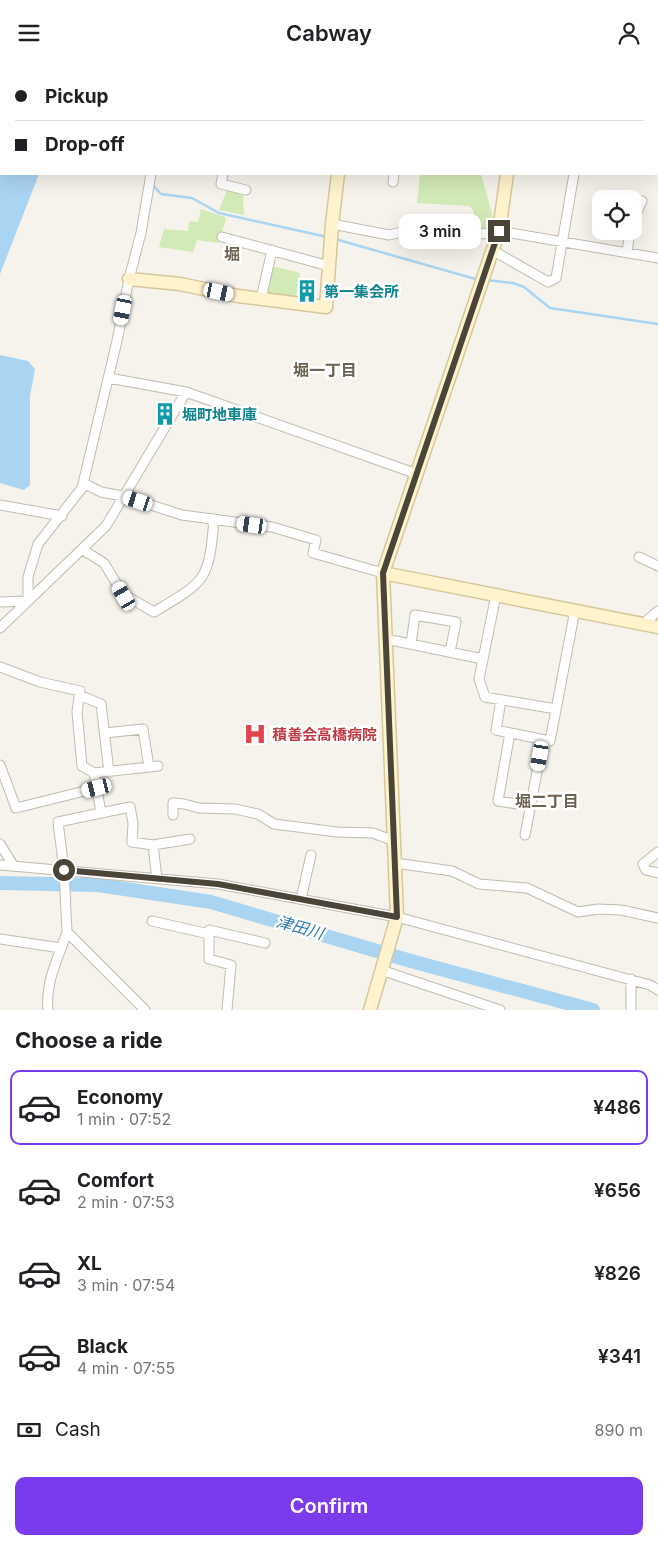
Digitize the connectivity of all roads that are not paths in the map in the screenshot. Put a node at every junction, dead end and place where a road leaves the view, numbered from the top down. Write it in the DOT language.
graph roads {
  1 [pos="151,175"];
  2 [pos="223,175"];
  3 [pos="338,175"];
  4 [pos="506,175"];
  5 [pos="574,175"];
  6 [pos="246,190"];
  7 [pos="332,224"];
  8 [pos="499,231"];
  9 [pos="222,237"];
  10 [pos="629,240"];
  11 [pos="561,242"];
  12 [pos="272,250"];
  13 [pos="492,250"];
  14 [pos="627,252"];
  15 [pos="658,258"];
  16 [pos="329,266"];
  17 [pos="129,279"];
  18 [pos="261,299"];
  19 [pos="109,378"];
  20 [pos="186,392"];
  21 [pos="417,474"];
  22 [pos="83,483"];
  23 [pos="123,496"];
  24 [pos="0,505"];
  25 [pos="62,516"];
  26 [pos="214,519"];
  27 [pos="83,549"];
  28 [pos="639,557"];
  29 [pos="658,566"];
  30 [pos="383,573"];
  31 [pos="496,595"];
  32 [pos="28,601"];
  33 [pos="0,602"];
  34 [pos="575,610"];
  35 [pos="658,611"];
  36 [pos="643,623"];
  37 [pos="658,627"];
  38 [pos="0,628"];
  39 [pos="386,639"];
  40 [pos="411,644"];
  41 [pos="450,652"];
  42 [pos="483,659"];
  43 [pos="0,667"];
  44 [pos="79,695"];
  45 [pos="501,700"];
  46 [pos="556,709"];
  47 [pos="105,733"];
  48 [pos="510,733"];
  49 [pos="542,739"];
  50 [pos="0,765"];
  51 [pos="110,772"];
  52 [pos="94,773"];
  53 [pos="97,788"];
  54 [pos="530,806"];
  55 [pos="101,813"];
  56 [pos="173,815"];
  57 [pos="525,835"];
  58 [pos="190,839"];
  59 [pos="394,841"];
  60 [pos="0,843"];
  61 [pos="153,845"];
  62 [pos="658,852"];
  63 [pos="310,855"];
  64 [pos="395,863"];
  65 [pos="0,865"];
  66 [pos="13,865"];
  67 [pos="64,870"];
  68 [pos="658,873"];
  69 [pos="157,879"];
  70 [pos="301,899"];
  71 [pos="397,917"];
  72 [pos="658,918"];
  73 [pos="152,921"];
  74 [pos="209,929"];
  75 [pos="67,932"];
  76 [pos="0,939"];
  77 [pos="265,943"];
  78 [pos="62,949"];
  79 [pos="382,970"];
  80 [pos="631,979"];
  81 [pos="658,990"];
  82 [pos="48,1010"];
  83 [pos="145,1010"];
  84 [pos="228,1010"];
  85 [pos="370,1010"];
  86 [pos="500,1010"];
  87 [pos="631,1010"];
  1 -- 17 [label="street"];
  2 -- 6 [label="street"];
  3 -- 7 [label="street"];
  4 -- 8 [label="street"];
  5 -- 11 [label="street"];
  7 -- 8 [label="street"];
  7 -- 16 [label="street"];
  8 -- 11 [label="street"];
  8 -- 13 [label="street"];
  9 -- 12 [label="street"];
  10 -- 14 [label="street"];
  11 -- 13 [label="street"];
  11 -- 14 [label="street"];
  12 -- 16 [label="street"];
  12 -- 18 [label="street"];
  13 -- 21 [label="street"];
  14 -- 15 [label="street"];
  16 -- 18 [label="street"];
  17 -- 18 [label="street"];
  17 -- 19 [label="street"];
  19 -- 20 [label="street"];
  19 -- 22 [label="street"];
  20 -- 21 [label="street"];
  20 -- 23 [label="street"];
  21 -- 30 [label="street"];
  22 -- 23 [label="street"];
  22 -- 25 [label="street"];
  23 -- 26 [label="street"];
  23 -- 27 [label="street"];
  24 -- 25 [label="street"];
  25 -- 32 [label="street"];
  26 -- 27 [label="street"];
  26 -- 30 [label="street"];
  27 -- 32 [label="street"];
  28 -- 29 [label="street"];
  30 -- 31 [label="street"];
  30 -- 39 [label="street"];
  31 -- 34 [label="street"];
  31 -- 42 [label="street"];
  32 -- 33 [label="street"];
  32 -- 38 [label="street"];
  34 -- 36 [label="street"];
  34 -- 46 [label="street"];
  35 -- 36 [label="street"];
  36 -- 37 [label="street"];
  39 -- 40 [label="street"];
  39 -- 59 [label="street"];
  40 -- 41 [label="street"];
  40 -- 41 [label="street"];
  41 -- 42 [label="street"];
  42 -- 45 [label="street"];
  43 -- 44 [label="street"];
  44 -- 47 [label="street"];
  44 -- 52 [label="street"];
  45 -- 46 [label="street"];
  45 -- 48 [label="street"];
  46 -- 49 [label="street"];
  47 -- 51 [label="street"];
  47 -- 51 [label="street"];
  48 -- 49 [label="street"];
  48 -- 54 [label="street"];
  49 -- 54 [label="street"];
  50 -- 53 [label="street"];
  51 -- 52 [label="street"];
  52 -- 53 [label="street"];
  53 -- 55 [label="street"];
  54 -- 57 [label="street"];
  55 -- 61 [label="street"];
  55 -- 67 [label="street"];
  56 -- 59 [label="street"];
  58 -- 61 [label="street"];
  59 -- 64 [label="street"];
  60 -- 66 [label="street"];
  61 -- 69 [label="street"];
  62 -- 68 [label="street"];
  63 -- 70 [label="street"];
  64 -- 71 [label="street"];
  64 -- 72 [label="street"];
  65 -- 66 [label="street"];
  66 -- 67 [label="street"];
  67 -- 69 [label="street"];
  67 -- 75 [label="street"];
  69 -- 70 [label="street"];
  70 -- 71 [label="street"];
  71 -- 79 [label="street"];
  71 -- 80 [label="street"];
  73 -- 74 [label="street"];
  74 -- 77 [label="street"];
  74 -- 84 [label="street"];
  75 -- 78 [label="street"];
  75 -- 83 [label="street"];
  76 -- 78 [label="street"];
  78 -- 82 [label="street"];
  79 -- 85 [label="street"];
  79 -- 86 [label="street"];
  80 -- 81 [label="street"];
  80 -- 87 [label="street"];
}
